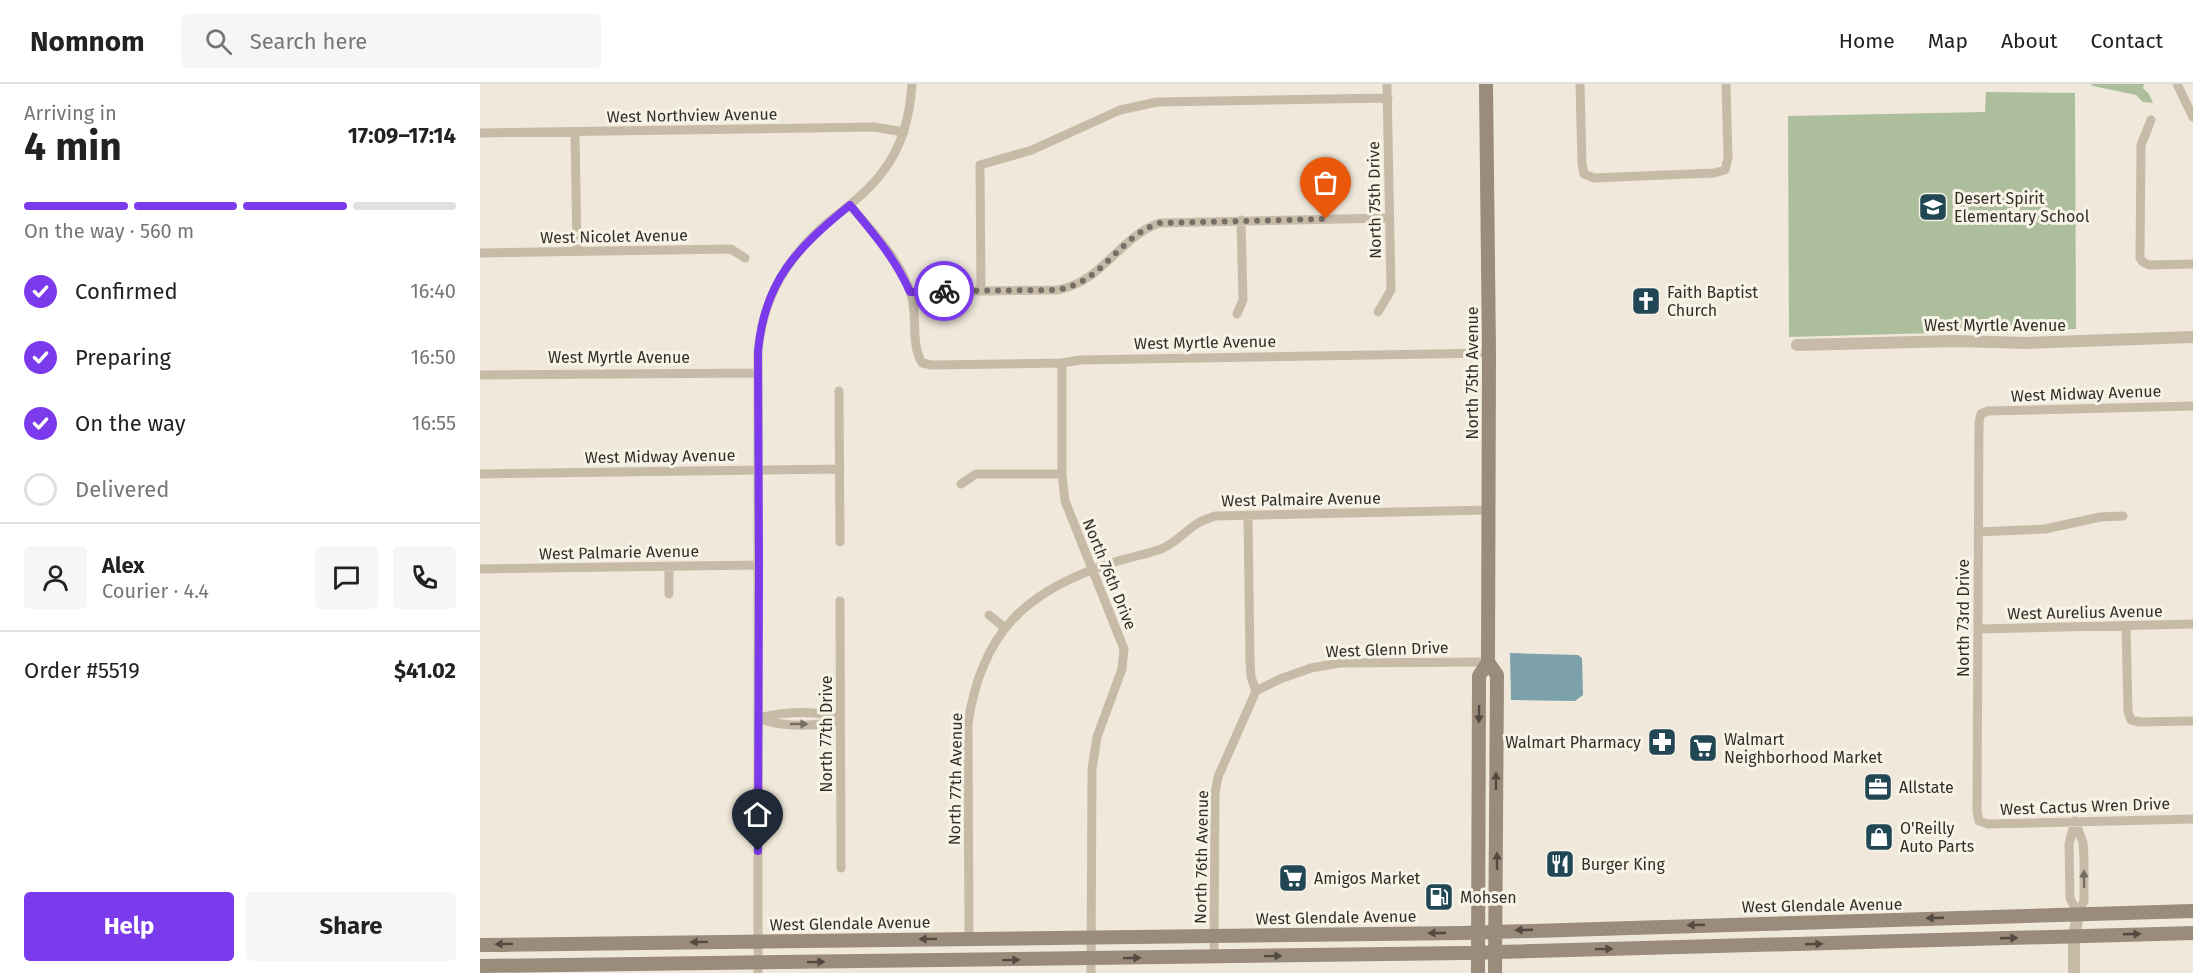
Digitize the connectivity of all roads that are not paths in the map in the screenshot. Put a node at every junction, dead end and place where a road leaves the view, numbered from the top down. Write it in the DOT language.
graph roads {
  1 [pos="912,84"];
  2 [pos="1387,84"];
  3 [pos="1486,84"];
  4 [pos="1580,84"];
  5 [pos="1726,84"];
  6 [pos="2177,84"];
  7 [pos="1388,98"];
  8 [pos="2193,117"];
  9 [pos="2151,120"];
  10 [pos="575,132"];
  11 [pos="904,132"];
  12 [pos="480,133"];
  13 [pos="850,205"];
  14 [pos="1389,218"];
  15 [pos="1241,220"];
  16 [pos="577,251"];
  17 [pos="480,253"];
  18 [pos="745,258"];
  19 [pos="2193,264"];
  20 [pos="981,291"];
  21 [pos="910,292"];
  22 [pos="1378,312"];
  23 [pos="1237,314"];
  24 [pos="2193,338"];
  25 [pos="1797,345"];
  26 [pos="1489,353"];
  27 [pos="1062,363"];
  28 [pos="758,372"];
  29 [pos="480,375"];
  30 [pos="839,391"];
  31 [pos="2193,406"];
  32 [pos="1981,414"];
  33 [pos="759,469"];
  34 [pos="840,469"];
  35 [pos="480,474"];
  36 [pos="1062,474"];
  37 [pos="961,484"];
  38 [pos="1489,510"];
  39 [pos="1248,515"];
  40 [pos="2123,516"];
  41 [pos="1978,532"];
  42 [pos="840,543"];
  43 [pos="759,565"];
  44 [pos="669,567"];
  45 [pos="480,568"];
  46 [pos="1092,570"];
  47 [pos="669,594"];
  48 [pos="840,601"];
  49 [pos="989,615"];
  50 [pos="2193,624"];
  51 [pos="2126,626"];
  52 [pos="1004,627"];
  53 [pos="1978,629"];
  54 [pos="1488,662"];
  55 [pos="1256,691"];
  56 [pos="758,718"];
  57 [pos="840,719"];
  58 [pos="2193,721"];
  59 [pos="2193,819"];
  60 [pos="1979,821"];
  61 [pos="2075,821"];
  62 [pos="841,868"];
  63 [pos="2193,911"];
  64 [pos="2078,914"];
  65 [pos="1496,931"];
  66 [pos="1478,932"];
  67 [pos="2193,933"];
  68 [pos="1214,935"];
  69 [pos="2074,936"];
  70 [pos="1091,937"];
  71 [pos="969,938"];
  72 [pos="758,941"];
  73 [pos="480,945"];
  74 [pos="1478,952"];
  75 [pos="1495,952"];
  76 [pos="1214,957"];
  77 [pos="1091,959"];
  78 [pos="480,966"];
  79 [pos="758,968"];
  80 [pos="1091,973"];
  81 [pos="1478,973"];
  82 [pos="1495,973"];
  83 [pos="2074,973"];
  1 -- 11 [label="street"];
  2 -- 7 [label="street, North 75th Drive"];
  3 -- 26 [label="main road, North 75th Avenue"];
  4 -- 5 [label="street"];
  6 -- 8 [label="street"];
  7 -- 14 [label="street, North 75th Drive"];
  7 -- 20 [label="street"];
  9 -- 19 [label="street"];
  10 -- 11 [label="street, West Northview Avenue"];
  10 -- 12 [label="street, West Northview Avenue"];
  10 -- 16 [label="street"];
  11 -- 13 [label="street"];
  13 -- 21 [label="street"];
  13 -- 28 [label="street"];
  14 -- 15 [label="street"];
  14 -- 22 [label="street, North 75th Drive"];
  15 -- 20 [label="street"];
  15 -- 23 [label="street"];
  16 -- 17 [label="street, West Nicolet Avenue"];
  16 -- 18 [label="street, West Nicolet Avenue"];
  20 -- 21 [label="street"];
  21 -- 27 [label="street, West Myrtle Avenue"];
  24 -- 25 [label="street, West Myrtle Avenue"];
  26 -- 27 [label="street, West Myrtle Avenue"];
  26 -- 38 [label="main road, North 75th Avenue"];
  27 -- 36 [label="street, North 76th Drive"];
  28 -- 29 [label="street, West Myrtle Avenue"];
  28 -- 33 [label="street"];
  30 -- 34 [label="street"];
  31 -- 32 [label="street, West Midway Avenue"];
  32 -- 41 [label="street, North 73rd Drive"];
  33 -- 34 [label="street, West Midway Avenue"];
  33 -- 35 [label="street, West Midway Avenue"];
  33 -- 43 [label="street"];
  34 -- 42 [label="street"];
  36 -- 37 [label="street"];
  36 -- 46 [label="street, North 76th Drive"];
  38 -- 39 [label="street, West Palmaire Avenue"];
  38 -- 54 [label="main road, North 75th Avenue"];
  39 -- 46 [label="street, West Palmaire Avenue"];
  39 -- 55 [label="street"];
  40 -- 41 [label="street"];
  41 -- 53 [label="street, North 73rd Drive"];
  43 -- 44 [label="street, West Palmarie Avenue"];
  43 -- 56 [label="street"];
  44 -- 45 [label="street, West Palmarie Avenue"];
  44 -- 47 [label="street"];
  46 -- 52 [label="street, North 77th Avenue"];
  46 -- 70 [label="street, North 76th Drive"];
  48 -- 57 [label="street, North 77th Drive"];
  49 -- 52 [label="street"];
  50 -- 51 [label="street, West Aurelius Avenue"];
  51 -- 53 [label="street, West Aurelius Avenue"];
  51 -- 58 [label="street"];
  52 -- 71 [label="street, North 77th Avenue"];
  53 -- 60 [label="street, North 73rd Drive"];
  54 -- 55 [label="street, West Glenn Drive"];
  65 -- 54 [label="main road, North 75th Avenue, one-way"];
  54 -- 66 [label="main road, North 75th Avenue, one-way"];
  55 -- 68 [label="street, North 76th Avenue"];
  56 -- 57 [label="street"];
  56 -- 72 [label="street"];
  57 -- 62 [label="street, North 77th Drive"];
  59 -- 61 [label="street, West Cactus Wren Drive"];
  60 -- 61 [label="street, West Cactus Wren Drive"];
  61 -- 64 [label="street"];
  64 -- 61 [label="street, one-way"];
  63 -- 64 [label="main road, West Glendale Avenue"];
  64 -- 65 [label="main road, West Glendale Avenue, one-way"];
  64 -- 69 [label="street"];
  65 -- 66 [label="main road, West Glendale Avenue"];
  65 -- 75 [label="main road, North 75th Avenue"];
  66 -- 68 [label="main road, West Glendale Avenue, one-way"];
  66 -- 74 [label="main road, North 75th Avenue"];
  69 -- 67 [label="main road, one-way"];
  68 -- 70 [label="main road, West Glendale Avenue"];
  68 -- 76 [label="street, North 76th Avenue"];
  75 -- 69 [label="main road, one-way"];
  69 -- 83 [label="street"];
  70 -- 71 [label="main road, West Glendale Avenue"];
  70 -- 77 [label="street, North 76th Drive"];
  71 -- 72 [label="main road, West Glendale Avenue, one-way"];
  72 -- 73 [label="main road, West Glendale Avenue, one-way"];
  72 -- 79 [label="street"];
  74 -- 75 [label="main road"];
  76 -- 74 [label="main road, one-way"];
  74 -- 81 [label="main road, North 75th Avenue"];
  75 -- 82 [label="main road, North 75th Avenue"];
  77 -- 76 [label="main road, one-way"];
  79 -- 77 [label="main road, one-way"];
  77 -- 80 [label="street, North 76th Drive"];
  78 -- 79 [label="main road"];
}
